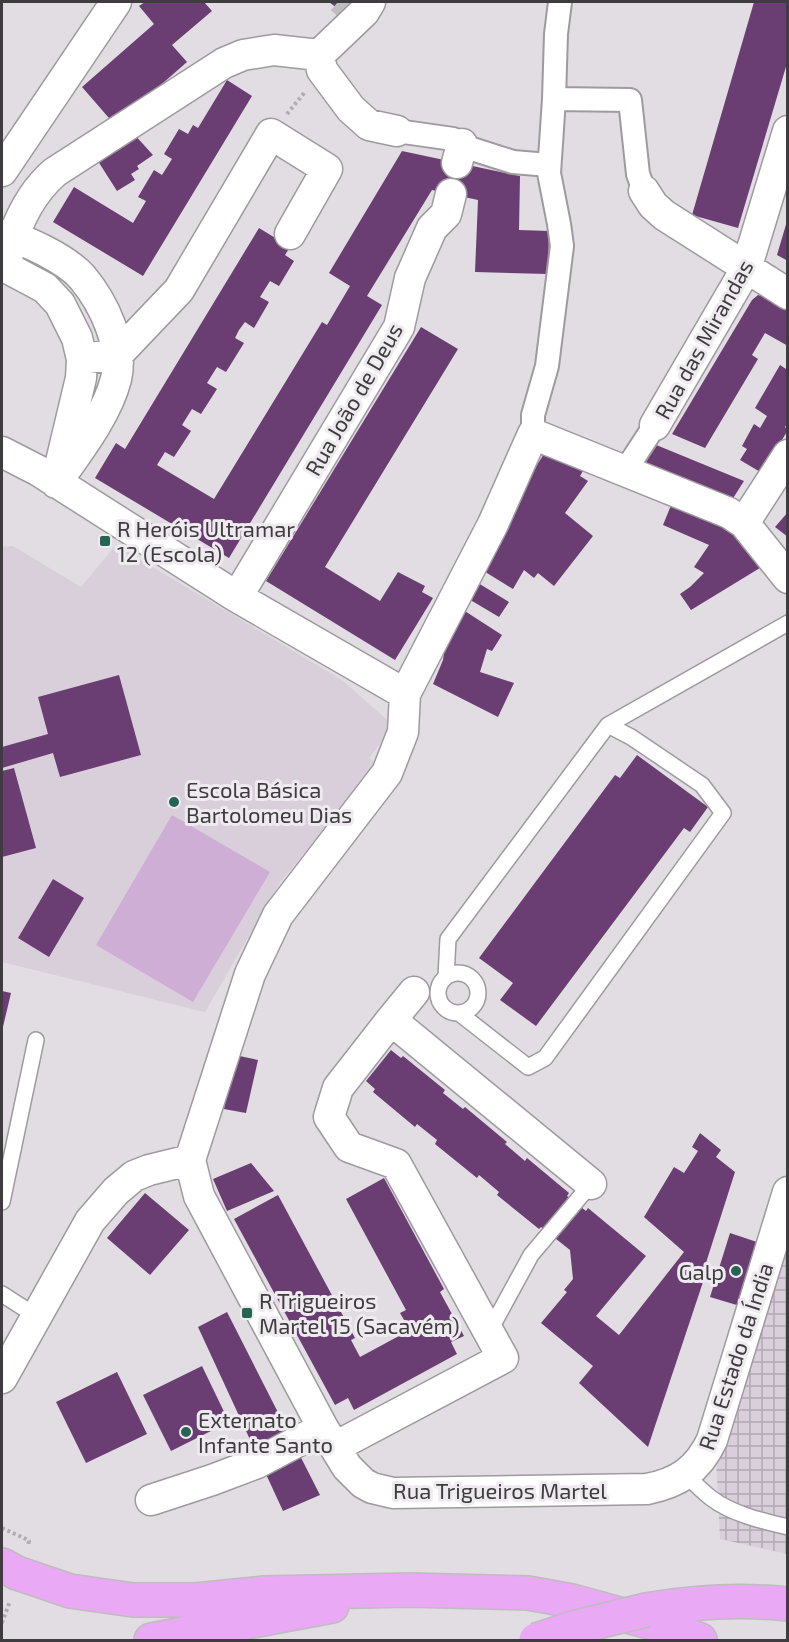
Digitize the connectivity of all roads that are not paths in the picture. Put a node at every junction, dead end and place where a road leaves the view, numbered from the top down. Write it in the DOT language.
graph roads {
  1 [pos="116,2"];
  2 [pos="560,2"];
  3 [pos="357,9"];
  4 [pos="320,63"];
  5 [pos="554,99"];
  6 [pos="397,131"];
  7 [pos="788,131"];
  8 [pos="549,165"];
  9 [pos="2,171"];
  10 [pos="644,191"];
  11 [pos="451,194"];
  12 [pos="290,234"];
  13 [pos="7,236"];
  14 [pos="3,265"];
  15 [pos="746,269"];
  16 [pos="788,294"];
  17 [pos="118,354"];
  18 [pos="82,359"];
  19 [pos="655,425"];
  20 [pos="533,434"];
  21 [pos="2,452"];
  22 [pos="788,455"];
  23 [pos="625,471"];
  24 [pos="56,483"];
  25 [pos="744,523"];
  26 [pos="788,578"];
  27 [pos="237,597"];
  28 [pos="788,623"];
  29 [pos="405,694"];
  30 [pos="608,725"];
  31 [pos="446,977"];
  32 [pos="414,992"];
  33 [pos="459,1013"];
  34 [pos="391,1020"];
  35 [pos="36,1040"];
  36 [pos="190,1160"];
  37 [pos="591,1184"];
  38 [pos="788,1192"];
  39 [pos="2,1202"];
  40 [pos="2,1294"];
  41 [pos="36,1316"];
  42 [pos="489,1332"];
  43 [pos="2,1378"];
  44 [pos="329,1438"];
  45 [pos="686,1475"];
  46 [pos="647,1489"];
  47 [pos="151,1500"];
  48 [pos="788,1527"];
  49 [pos="2,1565"];
  50 [pos="410,1590"];
  51 [pos="788,1604"];
  52 [pos="151,1641"];
  53 [pos="536,1641"];
  54 [pos="700,1641"];
  1 -- 9 [label="street"];
  2 -- 5 [label="street"];
  3 -- 4 [label="street"];
  4 -- 6 [label="street"];
  4 -- 13 [label="street"];
  5 -- 8 [label="street"];
  5 -- 10 [label="street"];
  6 -- 8 [label="street"];
  7 -- 15 [label="street, Rua das Mirandas"];
  8 -- 20 [label="street"];
  10 -- 15 [label="street"];
  11 -- 27 [label="street, Rua João de Deus"];
  12 -- 17 [label="street"];
  13 -- 14 [label="street"];
  13 -- 17 [label="street"];
  14 -- 18 [label="street"];
  15 -- 16 [label="street"];
  15 -- 19 [label="street, Rua das Mirandas"];
  17 -- 18 [label="street"];
  17 -- 24 [label="street"];
  18 -- 24 [label="street"];
  19 -- 23 [label="street, Rua das Mirandas"];
  20 -- 23 [label="street"];
  20 -- 29 [label="street"];
  21 -- 24 [label="street"];
  22 -- 25 [label="street"];
  23 -- 25 [label="street"];
  24 -- 27 [label="street"];
  25 -- 26 [label="street"];
  27 -- 29 [label="street"];
  28 -- 30 [label="lane"];
  29 -- 36 [label="street"];
  30 -- 31 [label="lane"];
  30 -- 33 [label="lane"];
  31 -- 33 [label="lane"];
  31 -- 33 [label="lane"];
  32 -- 34 [label="street"];
  34 -- 37 [label="street"];
  34 -- 42 [label="street"];
  35 -- 39 [label="lane"];
  36 -- 41 [label="street"];
  36 -- 44 [label="street, Rua Trigueiros Martel"];
  37 -- 42 [label="lane"];
  38 -- 45 [label="street, Rua Estado da Índia"];
  40 -- 41 [label="lane"];
  41 -- 43 [label="street"];
  42 -- 44 [label="street"];
  44 -- 46 [label="street, Rua Trigueiros Martel"];
  44 -- 47 [label="street"];
  45 -- 46 [label="street, Rua Estado da Índia"];
  45 -- 48 [label="lane"];
  49 -- 50 [label="highway"];
  50 -- 52 [label="highway"];
  50 -- 54 [label="highway"];
  51 -- 53 [label="highway, bridge"];
}
